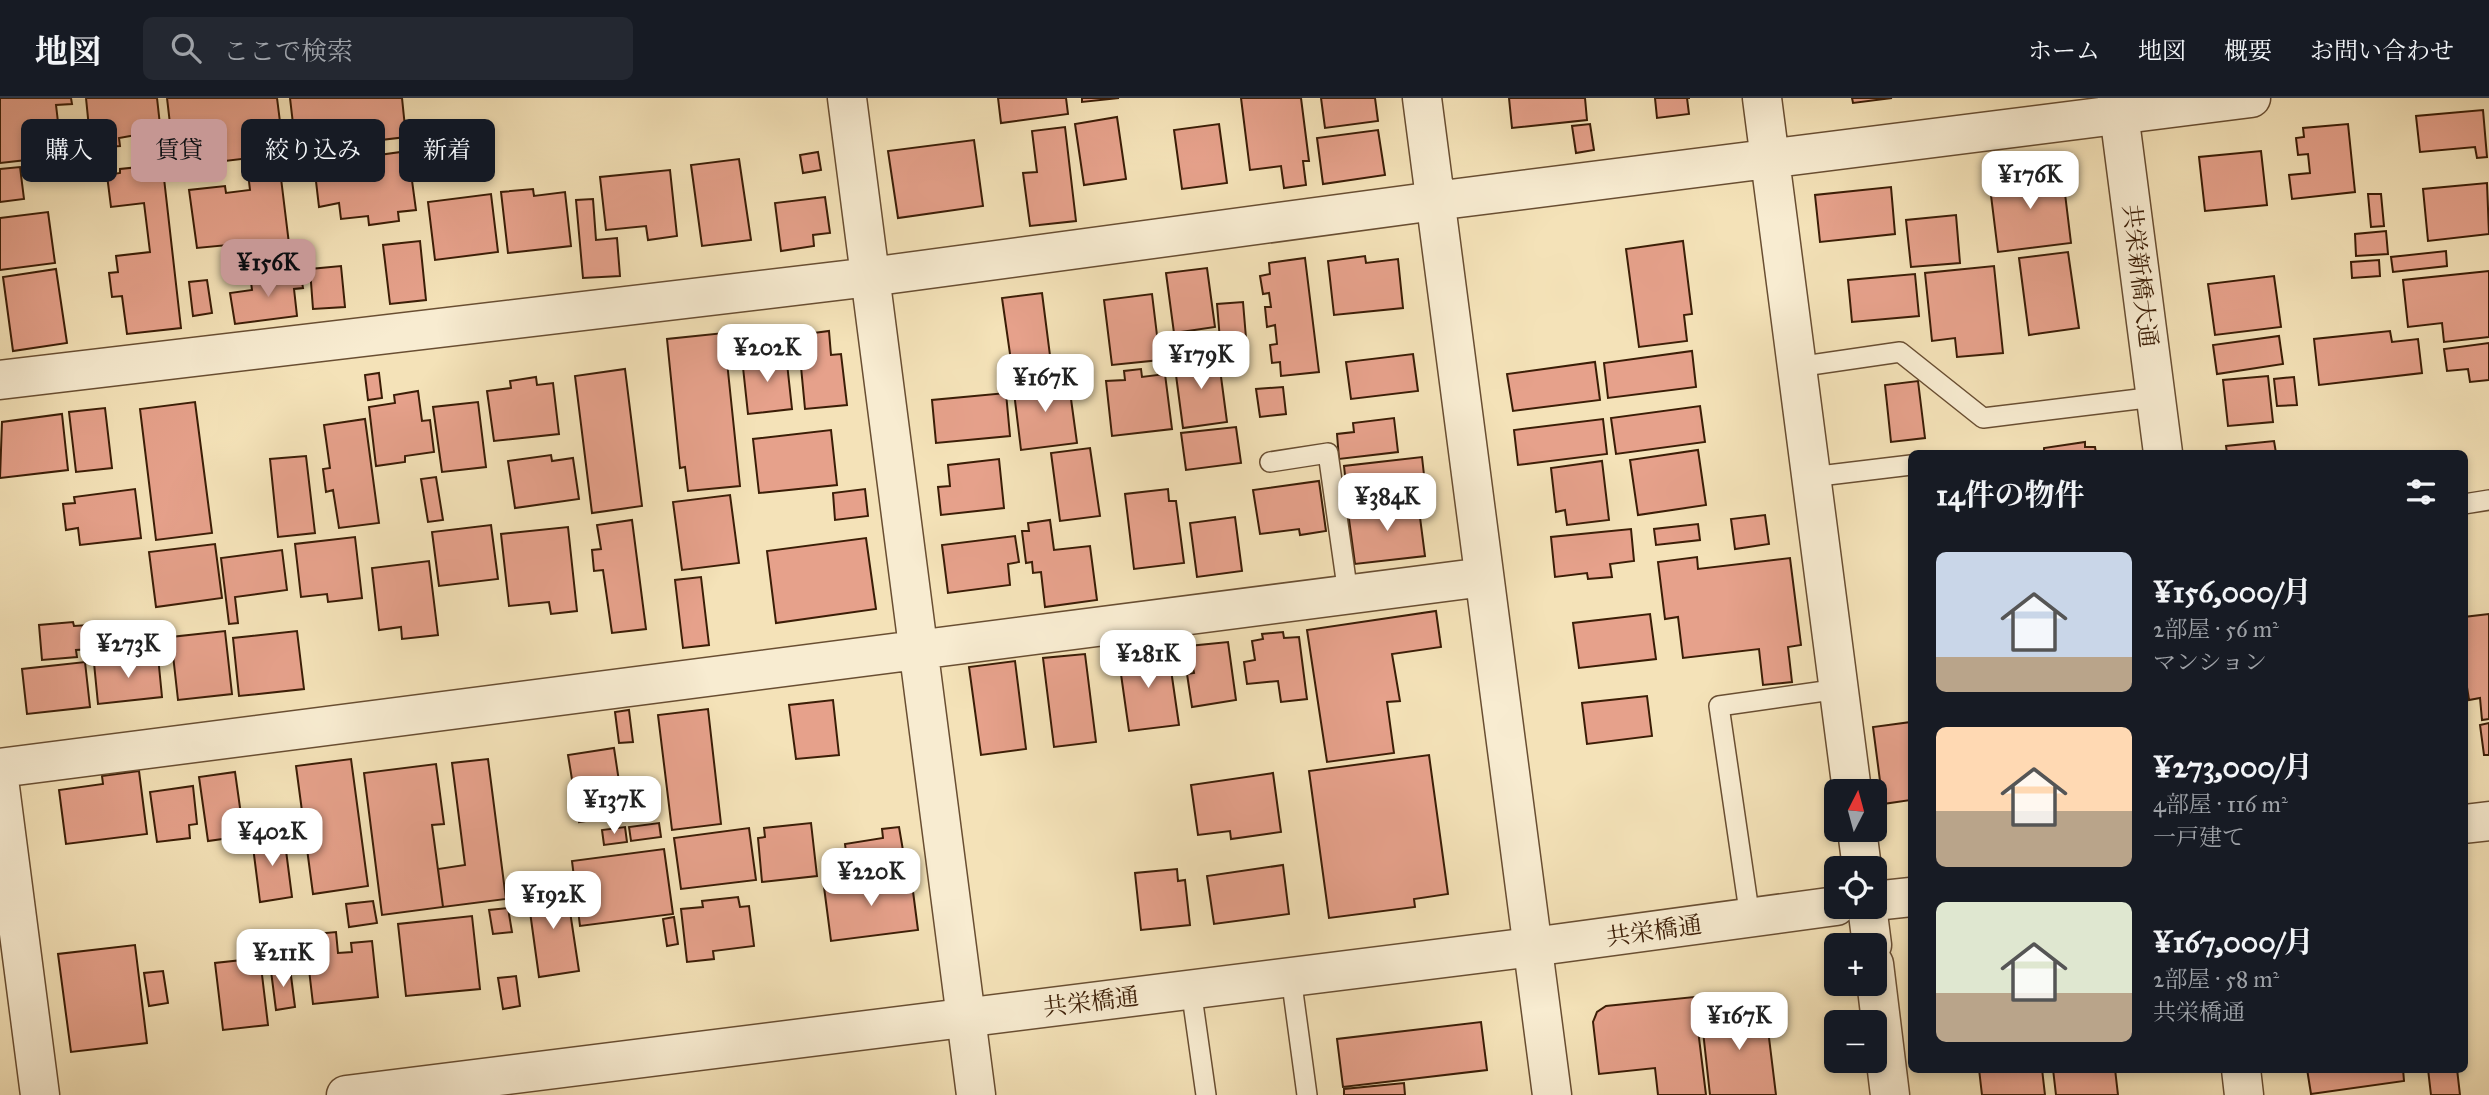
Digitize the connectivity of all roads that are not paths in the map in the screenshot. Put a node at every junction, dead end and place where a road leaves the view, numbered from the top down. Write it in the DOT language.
graph roads {
  1 [pos="847,98"];
  2 [pos="1422,98"];
  3 [pos="1762,98"];
  4 [pos="2250,98"];
  5 [pos="2118,106"];
  6 [pos="1769,158"];
  7 [pos="1435,201"];
  8 [pos="870,277"];
  9 [pos="1797,367"];
  10 [pos="0,380"];
  11 [pos="2155,397"];
  12 [pos="2163,450"];
  13 [pos="1270,462"];
  14 [pos="1908,465"];
  15 [pos="1811,477"];
  16 [pos="2489,500"];
  17 [pos="2468,503"];
  18 [pos="1483,577"];
  19 [pos="1348,594"];
  20 [pos="918,650"];
  21 [pos="1839,689"];
  22 [pos="0,768"];
  23 [pos="1850,779"];
  24 [pos="0,788"];
  25 [pos="2489,821"];
  26 [pos="2468,824"];
  27 [pos="1908,897"];
  28 [pos="1887,900"];
  29 [pos="1824,908"];
  30 [pos="1750,918"];
  31 [pos="1532,947"];
  32 [pos="1291,977"];
  33 [pos="1191,989"];
  34 [pos="1878,996"];
  35 [pos="966,1018"];
  36 [pos="2241,1073"];
  37 [pos="40,1095"];
  38 [pos="346,1095"];
  39 [pos="976,1095"];
  40 [pos="1206,1095"];
  41 [pos="1307,1095"];
  42 [pos="1552,1095"];
  43 [pos="1890,1095"];
  44 [pos="2244,1095"];
  1 -- 8 [label="street"];
  2 -- 7 [label="street"];
  3 -- 6 [label="street"];
  4 -- 5 [label="street"];
  5 -- 6 [label="street"];
  5 -- 11 [label="street, 共栄新橋大通"];
  6 -- 7 [label="street"];
  6 -- 9 [label="street"];
  7 -- 8 [label="street"];
  7 -- 18 [label="street"];
  8 -- 10 [label="street"];
  8 -- 20 [label="street"];
  9 -- 11 [label="lane"];
  9 -- 15 [label="street"];
  11 -- 12 [label="street, 共栄新橋大通"];
  13 -- 19 [label="lane"];
  14 -- 15 [label="lane"];
  15 -- 21 [label="street"];
  16 -- 17 [label="lane"];
  18 -- 19 [label="street"];
  18 -- 31 [label="street"];
  19 -- 20 [label="street"];
  20 -- 22 [label="street"];
  20 -- 35 [label="street"];
  21 -- 23 [label="street"];
  21 -- 30 [label="lane"];
  24 -- 37 [label="street"];
  25 -- 26 [label="street"];
  27 -- 28 [label="street"];
  29 -- 30 [label="street, 共栄橋通"];
  30 -- 31 [label="street, 共栄橋通"];
  31 -- 32 [label="street, 共栄橋通"];
  31 -- 42 [label="street"];
  32 -- 33 [label="street, 共栄橋通"];
  32 -- 41 [label="lane"];
  33 -- 35 [label="street, 共栄橋通"];
  33 -- 40 [label="lane"];
  34 -- 43 [label="street"];
  35 -- 38 [label="street, 共栄橋通"];
  35 -- 39 [label="street"];
  36 -- 44 [label="street"];
}
